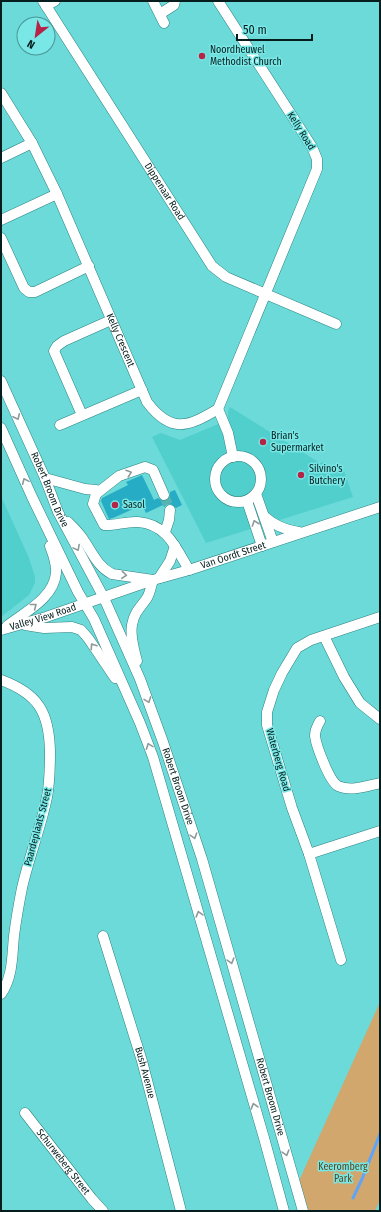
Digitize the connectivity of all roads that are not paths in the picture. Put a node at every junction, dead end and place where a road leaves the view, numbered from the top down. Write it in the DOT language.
graph roads {
  1 [pos="153,1"];
  2 [pos="175,1"];
  3 [pos="218,1"];
  4 [pos="48,3"];
  5 [pos="1,94"];
  6 [pos="32,144"];
  7 [pos="1,158"];
  8 [pos="57,194"];
  9 [pos="1,220"];
  10 [pos="1,238"];
  11 [pos="89,266"];
  12 [pos="266,294"];
  13 [pos="111,320"];
  14 [pos="336,324"];
  15 [pos="1,381"];
  16 [pos="142,390"];
  17 [pos="218,409"];
  18 [pos="82,415"];
  19 [pos="60,425"];
  20 [pos="1,428"];
  21 [pos="233,457"];
  22 [pos="45,478"];
  23 [pos="96,494"];
  24 [pos="256,494"];
  25 [pos="164,495"];
  26 [pos="32,497"];
  27 [pos="247,501"];
  28 [pos="380,507"];
  29 [pos="170,510"];
  30 [pos="58,512"];
  31 [pos="265,517"];
  32 [pos="165,532"];
  33 [pos="302,532"];
  34 [pos="274,542"];
  35 [pos="174,546"];
  36 [pos="262,546"];
  37 [pos="189,570"];
  38 [pos="156,579"];
  39 [pos="104,598"];
  40 [pos="86,604"];
  41 [pos="380,617"];
  42 [pos="20,624"];
  43 [pos="2,629"];
  44 [pos="324,636"];
  45 [pos="140,679"];
  46 [pos="1,680"];
  47 [pos="131,701"];
  48 [pos="380,720"];
  49 [pos="320,721"];
  50 [pos="380,783"];
  51 [pos="380,831"];
  52 [pos="309,854"];
  53 [pos="103,936"];
  54 [pos="341,960"];
  55 [pos="1,994"];
  56 [pos="25,1112"];
  57 [pos="103,1211"];
  58 [pos="181,1211"];
  59 [pos="284,1211"];
  60 [pos="303,1211"];
  1 -- 2 [label="street"];
  3 -- 12 [label="street, Kelly Road"];
  4 -- 12 [label="street, Dippenaar Road"];
  5 -- 6 [label="street, Kelly Crescent"];
  6 -- 7 [label="street"];
  6 -- 8 [label="street, Kelly Crescent"];
  8 -- 9 [label="street"];
  8 -- 11 [label="street, Kelly Crescent"];
  10 -- 11 [label="street"];
  11 -- 13 [label="street, Kelly Crescent"];
  12 -- 14 [label="street, Dippenaar Road"];
  12 -- 17 [label="street"];
  13 -- 16 [label="street, Kelly Crescent"];
  13 -- 18 [label="street"];
  15 -- 22 [label="street, Robert Broom Drive, one-way"];
  16 -- 17 [label="street, Kelly Crescent"];
  16 -- 18 [label="street"];
  17 -- 21 [label="street"];
  18 -- 19 [label="street"];
  26 -- 20 [label="street, Robert Broom Drive, one-way"];
  21 -- 24 [label="street"];
  21 -- 27 [label="street"];
  22 -- 23 [label="street"];
  22 -- 30 [label="street, Robert Broom Drive"];
  23 -- 25 [label="street, one-way"];
  23 -- 32 [label="street"];
  24 -- 27 [label="street"];
  24 -- 31 [label="street"];
  26 -- 40 [label="street, Robert Broom Drive"];
  43 -- 26 [label="street, one-way"];
  36 -- 27 [label="street, one-way"];
  28 -- 33 [label="street, Van Oordt Street"];
  29 -- 32 [label="street"];
  30 -- 38 [label="street, one-way"];
  30 -- 39 [label="street, Robert Broom Drive, one-way"];
  31 -- 33 [label="street"];
  31 -- 34 [label="street"];
  32 -- 35 [label="street"];
  33 -- 34 [label="street, Van Oordt Street"];
  34 -- 36 [label="street, Van Oordt Street"];
  35 -- 37 [label="street"];
  35 -- 38 [label="street"];
  36 -- 37 [label="street, Van Oordt Street"];
  37 -- 38 [label="street, Van Oordt Street"];
  38 -- 39 [label="street, Van Oordt Street"];
  38 -- 45 [label="street"];
  39 -- 40 [label="street, Van Oordt Street"];
  39 -- 45 [label="street, Robert Broom Drive"];
  40 -- 42 [label="street, Valley View Road"];
  40 -- 47 [label="street, Robert Broom Drive"];
  41 -- 44 [label="street, Waterberg Road"];
  42 -- 43 [label="street, Valley View Road"];
  47 -- 42 [label="street, one-way"];
  44 -- 48 [label="street"];
  44 -- 52 [label="street, Waterberg Road"];
  45 -- 60 [label="street, Robert Broom Drive, one-way"];
  46 -- 55 [label="street, Paardeplaats Street"];
  59 -- 47 [label="street, Robert Broom Drive, one-way"];
  49 -- 50 [label="street"];
  51 -- 52 [label="street"];
  52 -- 54 [label="street, Waterberg Road"];
  53 -- 58 [label="street, Bush Avenue"];
  56 -- 57 [label="street, Schurweberg Street"];
}
